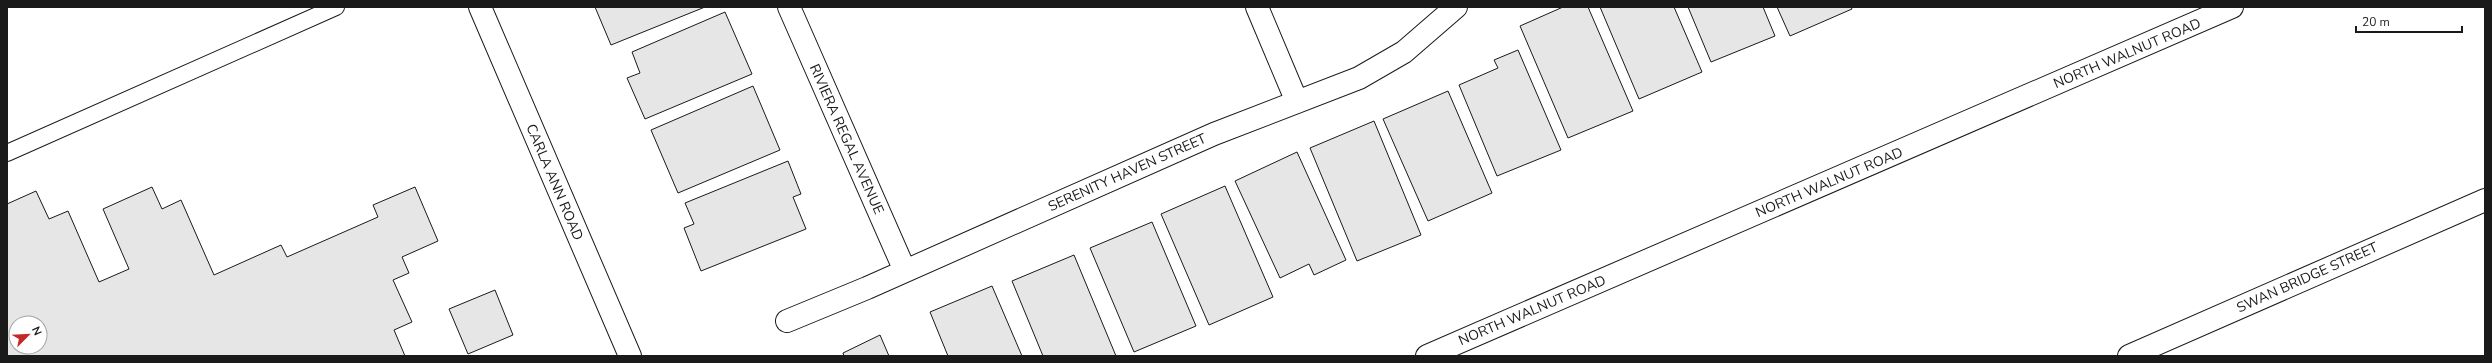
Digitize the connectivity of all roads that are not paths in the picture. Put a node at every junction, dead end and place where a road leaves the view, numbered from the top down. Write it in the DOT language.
graph roads {
  1 [pos="336,7"];
  2 [pos="480,7"];
  3 [pos="789,7"];
  4 [pos="1257,7"];
  5 [pos="1456,7"];
  6 [pos="2232,7"];
  7 [pos="1297,102"];
  8 [pos="7,153"];
  9 [pos="2485,200"];
  10 [pos="904,271"];
  11 [pos="787,321"];
  12 [pos="630,356"];
  13 [pos="1427,356"];
  14 [pos="2129,356"];
  1 -- 8 [label="lane"];
  2 -- 12 [label="street, CARLA ANN ROAD"];
  3 -- 10 [label="street, RIVIERA REGAL AVENUE"];
  4 -- 7 [label="street"];
  5 -- 7 [label="street, SERENITY HAVEN STREET"];
  6 -- 13 [label="street, NORTH WALNUT ROAD"];
  7 -- 10 [label="street, SERENITY HAVEN STREET"];
  9 -- 14 [label="street, SWAN BRIDGE STREET"];
  10 -- 11 [label="street, SERENITY HAVEN STREET"];
}
